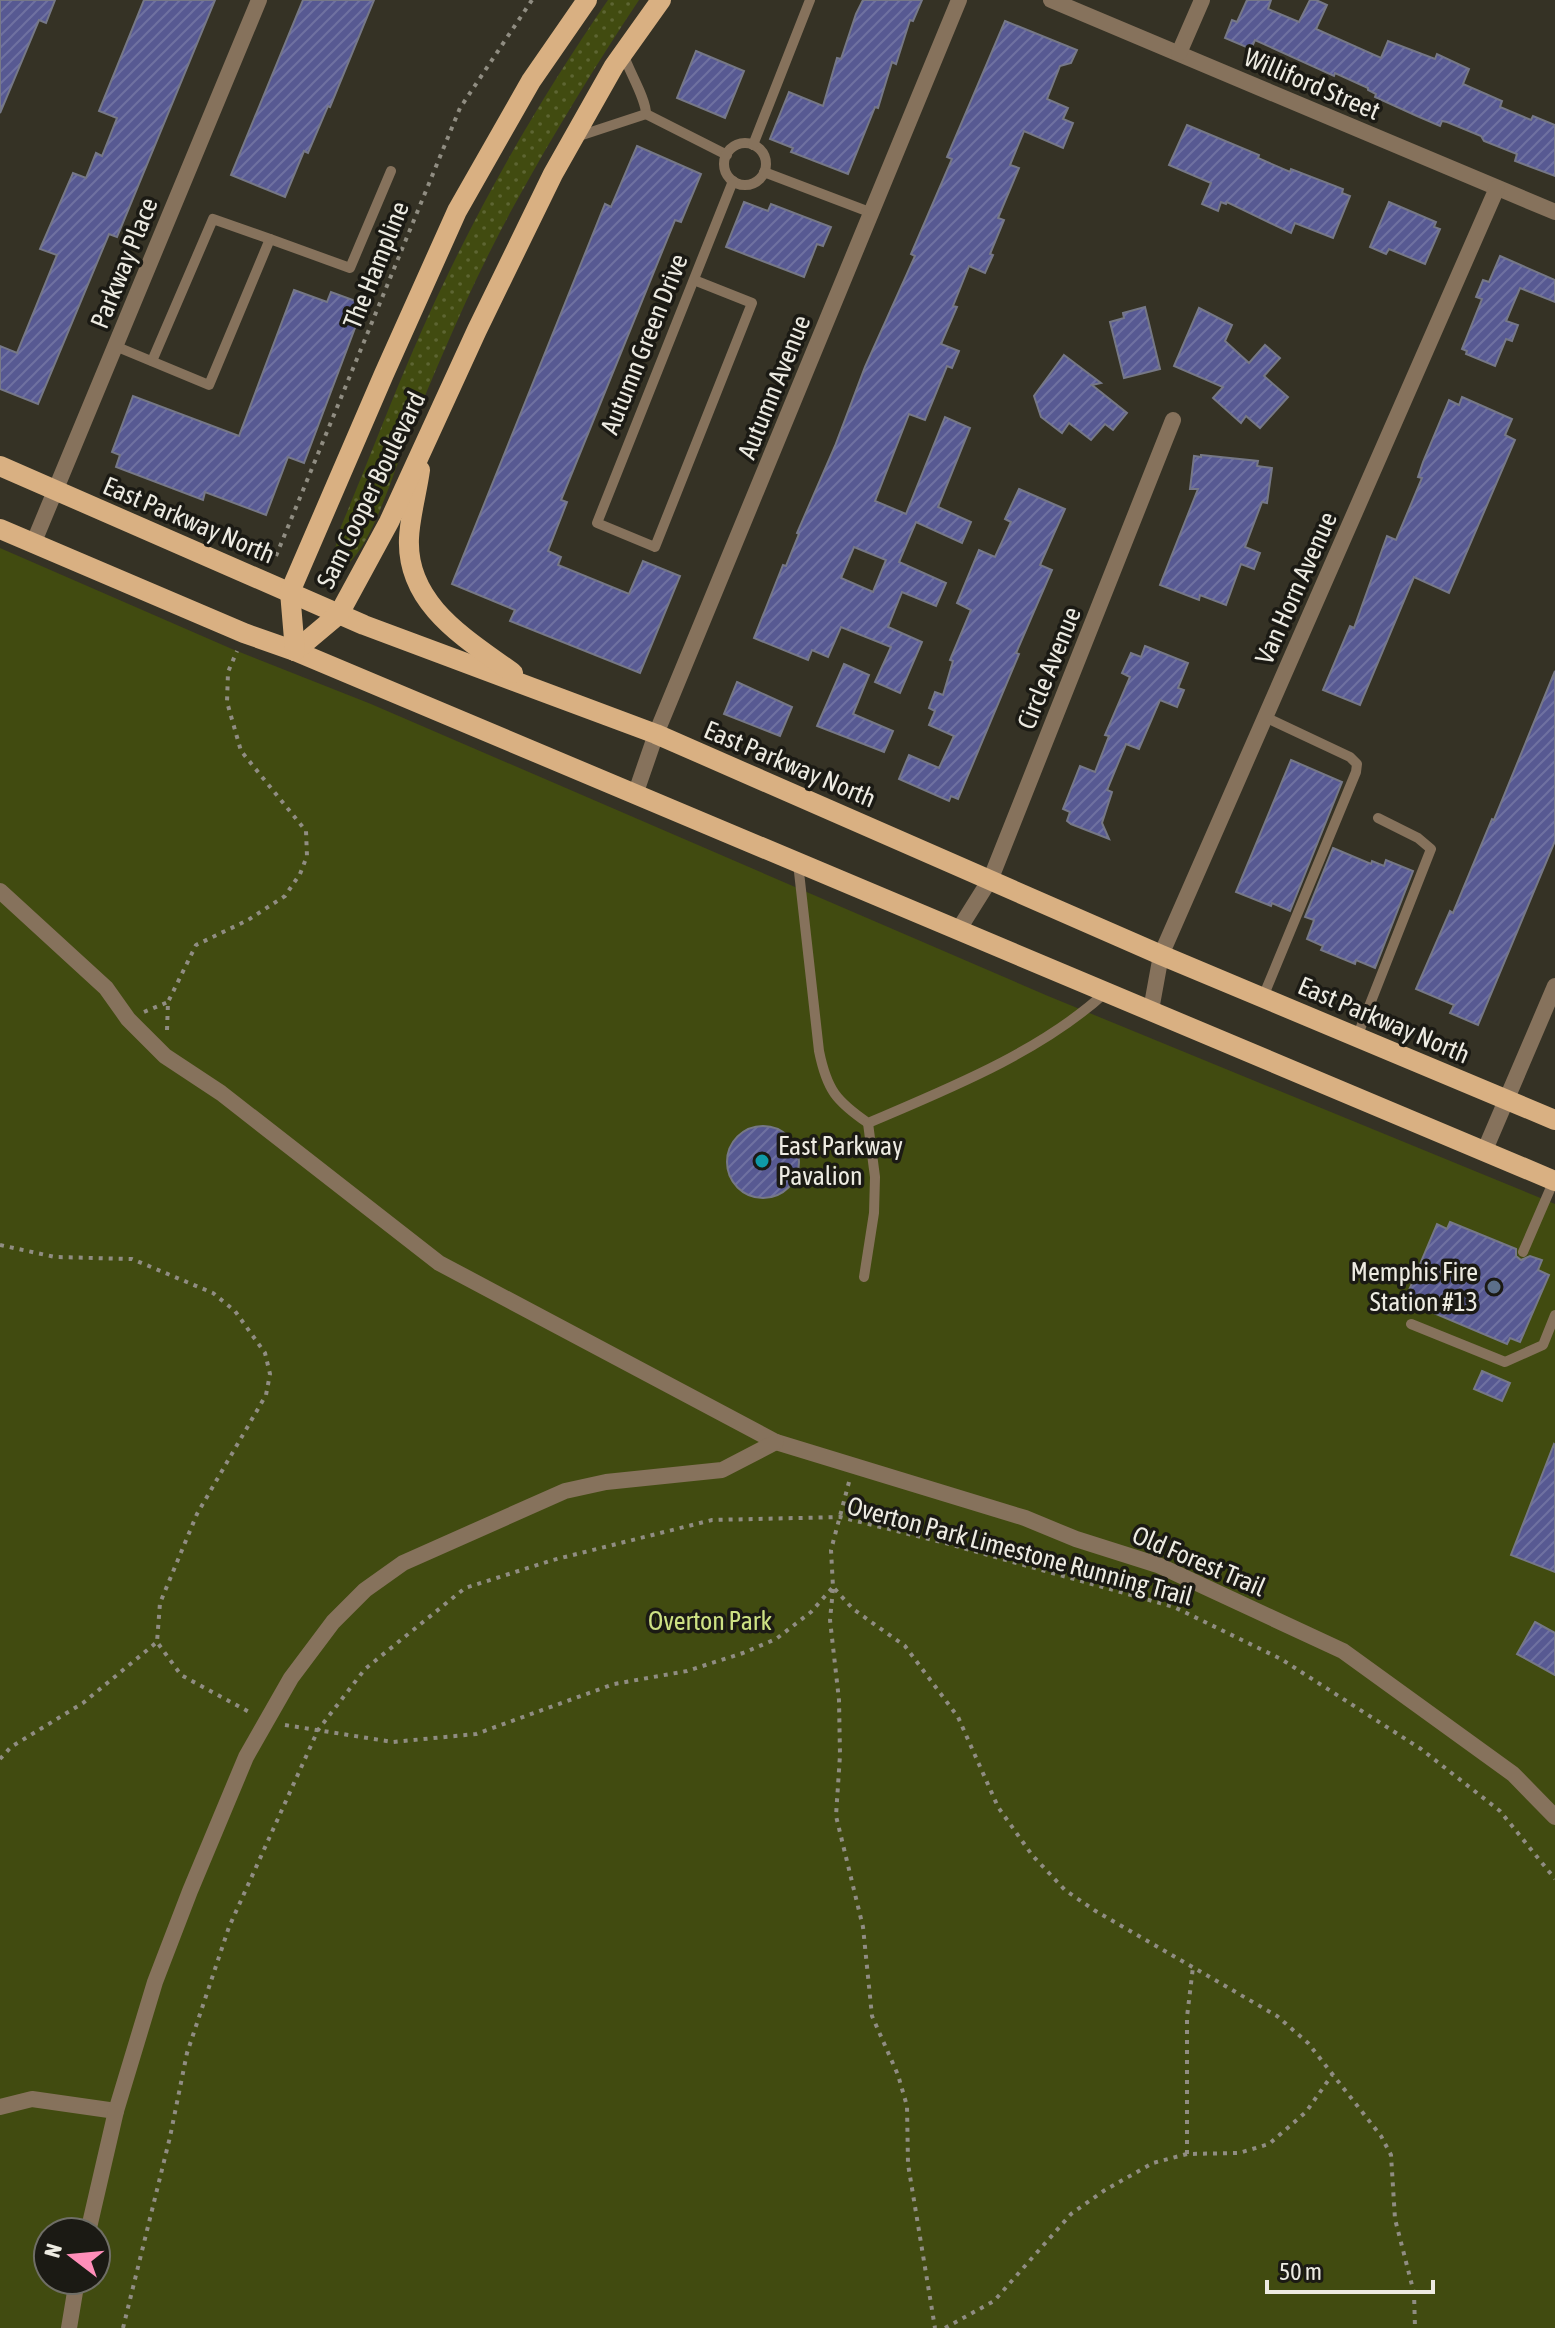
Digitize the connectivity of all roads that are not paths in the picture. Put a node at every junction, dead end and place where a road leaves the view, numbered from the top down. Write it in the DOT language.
graph roads {
  1 [pos="259,0"];
  2 [pos="587,0"];
  3 [pos="661,0"];
  4 [pos="810,0"];
  5 [pos="959,0"];
  6 [pos="1051,0"];
  7 [pos="1202,0"];
  8 [pos="623,53"];
  9 [pos="1179,53"];
  10 [pos="646,114"];
  11 [pos="574,137"];
  12 [pos="753,145"];
  13 [pos="727,155"];
  14 [pos="391,171"];
  15 [pos="764,172"];
  16 [pos="733,181"];
  17 [pos="1497,188"];
  18 [pos="1555,212"];
  19 [pos="872,213"];
  20 [pos="270,239"];
  21 [pos="694,280"];
  22 [pos="115,346"];
  23 [pos="152,361"];
  24 [pos="1173,420"];
  25 [pos="425,442"];
  26 [pos="0,466"];
  27 [pos="55,491"];
  28 [pos="0,529"];
  29 [pos="33,544"];
  30 [pos="290,592"];
  31 [pos="339,614"];
  32 [pos="295,651"];
  33 [pos="535,689"];
  34 [pos="1265,717"];
  35 [pos="656,734"];
  36 [pos="636,792"];
  37 [pos="1378,818"];
  38 [pos="798,861"];
  39 [pos="991,878"];
  40 [pos="0,891"];
  41 [pos="959,929"];
  42 [pos="1161,955"];
  43 [pos="1555,986"];
  44 [pos="1107,991"];
  45 [pos="1263,997"];
  46 [pos="1151,1010"];
  47 [pos="1357,1037"];
  48 [pos="1507,1100"];
  49 [pos="1555,1120"];
  50 [pos="868,1123"];
  51 [pos="1484,1152"];
  52 [pos="1555,1180"];
  53 [pos="1523,1252"];
  54 [pos="864,1277"];
  55 [pos="1555,1315"];
  56 [pos="1411,1324"];
  57 [pos="776,1442"];
  58 [pos="1555,1817"];
  59 [pos="0,2107"];
  60 [pos="116,2111"];
  61 [pos="92,2216"];
  62 [pos="74,2296"];
  63 [pos="69,2328"];
  1 -- 22 [label="street, Parkway Place"];
  2 -- 30 [label="main road, Sam Cooper Boulevard"];
  3 -- 8 [label="main road, Sam Cooper Boulevard"];
  4 -- 12 [label="lane"];
  5 -- 19 [label="street, Autumn Avenue"];
  6 -- 9 [label="street, Williford Street"];
  7 -- 9 [label="street"];
  8 -- 10 [label="lane"];
  8 -- 11 [label="main road, Sam Cooper Boulevard"];
  9 -- 17 [label="street, Williford Street"];
  10 -- 11 [label="lane"];
  10 -- 13 [label="lane"];
  11 -- 25 [label="main road, Sam Cooper Boulevard"];
  12 -- 13 [label="lane"];
  12 -- 15 [label="lane"];
  13 -- 16 [label="lane"];
  14 -- 20 [label="lane"];
  15 -- 16 [label="lane"];
  15 -- 19 [label="lane"];
  16 -- 21 [label="lane, Autumn Green Drive"];
  17 -- 18 [label="street, Williford Street"];
  17 -- 34 [label="street, Van Horn Avenue"];
  19 -- 35 [label="street, Autumn Avenue"];
  20 -- 23 [label="lane"];
  20 -- 23 [label="lane"];
  21 -- 21 [label="lane, Autumn Green Drive"];
  22 -- 23 [label="lane"];
  22 -- 27 [label="street, Parkway Place"];
  24 -- 39 [label="street, Circle Avenue"];
  25 -- 31 [label="main road, Sam Cooper Boulevard"];
  25 -- 33 [label="main road"];
  26 -- 27 [label="main road, East Parkway North"];
  27 -- 29 [label="street, Parkway Place"];
  27 -- 30 [label="main road, East Parkway North"];
  28 -- 29 [label="main road"];
  29 -- 32 [label="main road"];
  30 -- 31 [label="main road, East Parkway North"];
  30 -- 32 [label="main road, Sam Cooper Boulevard"];
  31 -- 32 [label="main road, Sam Cooper Boulevard"];
  31 -- 33 [label="main road, East Parkway North"];
  32 -- 36 [label="main road"];
  33 -- 35 [label="main road, East Parkway North"];
  34 -- 42 [label="street, Van Horn Avenue"];
  34 -- 45 [label="lane"];
  35 -- 36 [label="street, Autumn Avenue"];
  35 -- 39 [label="main road, East Parkway North"];
  36 -- 38 [label="main road"];
  37 -- 47 [label="lane"];
  38 -- 41 [label="main road"];
  38 -- 50 [label="lane"];
  39 -- 41 [label="street, Circle Avenue"];
  39 -- 42 [label="main road, East Parkway North"];
  40 -- 57 [label="street, Old Forest Trail"];
  41 -- 44 [label="main road"];
  42 -- 45 [label="main road, East Parkway North"];
  42 -- 46 [label="street, Van Horn Avenue"];
  43 -- 48 [label="street"];
  44 -- 46 [label="main road"];
  44 -- 50 [label="lane"];
  45 -- 47 [label="main road, East Parkway North"];
  46 -- 51 [label="main road"];
  47 -- 48 [label="main road, East Parkway North"];
  48 -- 49 [label="main road, East Parkway North"];
  48 -- 51 [label="street"];
  50 -- 54 [label="lane"];
  51 -- 52 [label="main road"];
  52 -- 53 [label="lane"];
  55 -- 56 [label="lane"];
  57 -- 58 [label="street, Old Forest Trail"];
  57 -- 60 [label="street"];
  59 -- 60 [label="street"];
  60 -- 61 [label="street"];
  62 -- 63 [label="street"];
}
